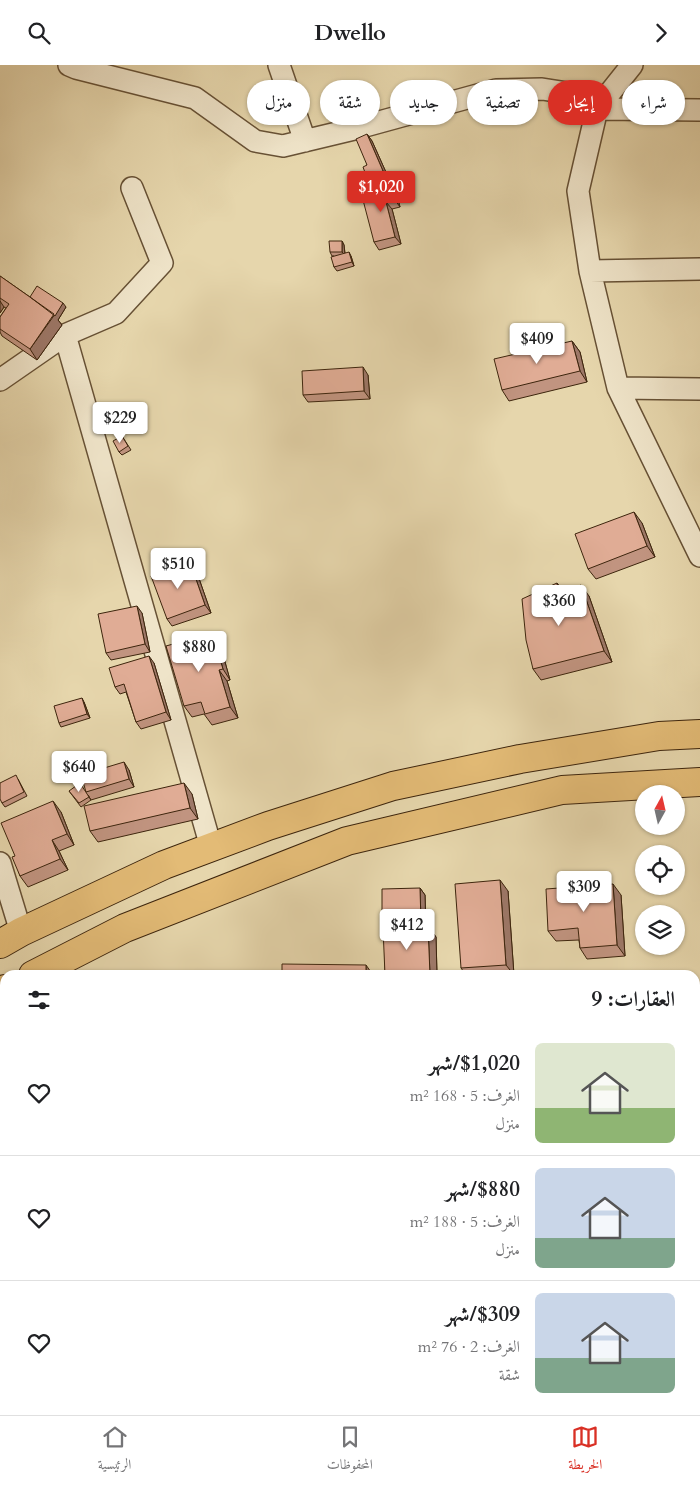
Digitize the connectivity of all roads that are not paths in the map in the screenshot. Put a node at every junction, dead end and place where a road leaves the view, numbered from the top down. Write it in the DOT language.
graph roads {
  1 [pos="69,65"];
  2 [pos="279,65"];
  3 [pos="632,65"];
  4 [pos="548,90"];
  5 [pos="612,90"];
  6 [pos="612,109"];
  7 [pos="700,110"];
  8 [pos="593,125"];
  9 [pos="305,141"];
  10 [pos="132,188"];
  11 [pos="700,269"];
  12 [pos="590,271"];
  13 [pos="65,335"];
  14 [pos="0,380"];
  15 [pos="618,388"];
  16 [pos="700,389"];
  17 [pos="698,549"];
  18 [pos="700,734"];
  19 [pos="700,782"];
  20 [pos="211,847"];
  21 [pos="0,863"];
  22 [pos="10,938"];
  23 [pos="43,970"];
  1 -- 9 [label="street"];
  2 -- 9 [label="street"];
  3 -- 5 [label="street"];
  4 -- 9 [label="street"];
  6 -- 7 [label="street"];
  8 -- 12 [label="street"];
  10 -- 13 [label="street"];
  11 -- 12 [label="street"];
  12 -- 15 [label="street"];
  13 -- 14 [label="street"];
  13 -- 20 [label="street"];
  15 -- 16 [label="street"];
  15 -- 17 [label="street"];
  18 -- 20 [label="highway"];
  19 -- 23 [label="highway"];
  20 -- 22 [label="highway"];
  21 -- 22 [label="street"];
}
